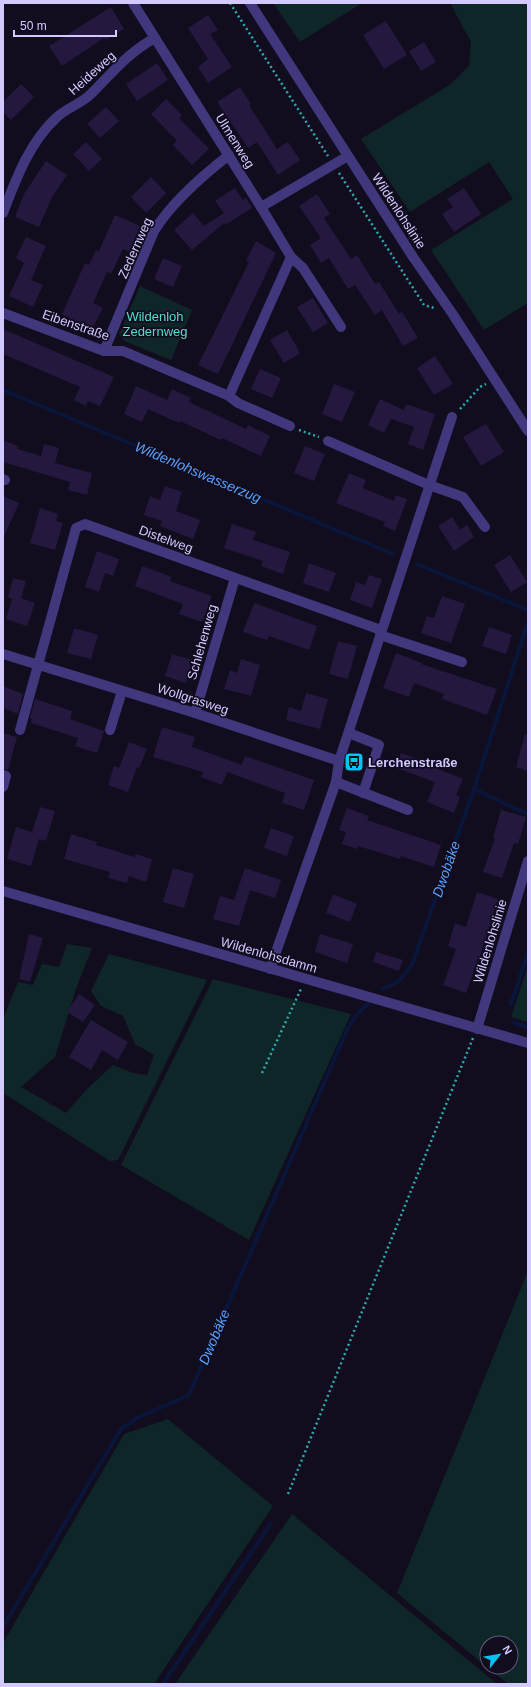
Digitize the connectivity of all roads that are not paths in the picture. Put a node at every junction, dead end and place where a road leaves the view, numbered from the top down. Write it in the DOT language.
graph roads {
  1 [pos="133,3"];
  2 [pos="250,3"];
  3 [pos="155,38"];
  4 [pos="229,155"];
  5 [pos="348,156"];
  6 [pos="261,208"];
  7 [pos="3,213"];
  8 [pos="291,257"];
  9 [pos="3,313"];
  10 [pos="341,327"];
  11 [pos="104,351"];
  12 [pos="229,396"];
  13 [pos="452,417"];
  14 [pos="290,426"];
  15 [pos="528,431"];
  16 [pos="328,441"];
  17 [pos="429,485"];
  18 [pos="485,526"];
  19 [pos="235,578"];
  20 [pos="381,633"];
  21 [pos="3,654"];
  22 [pos="462,662"];
  23 [pos="38,665"];
  24 [pos="122,691"];
  25 [pos="195,713"];
  26 [pos="20,730"];
  27 [pos="110,730"];
  28 [pos="349,733"];
  29 [pos="340,761"];
  30 [pos="3,775"];
  31 [pos="336,782"];
  32 [pos="3,787"];
  33 [pos="363,793"];
  34 [pos="408,810"];
  35 [pos="528,861"];
  36 [pos="3,891"];
  37 [pos="270,970"];
  38 [pos="477,1029"];
  39 [pos="528,1043"];
  1 -- 3 [label="street, Ulmenweg"];
  2 -- 5 [label="street, Wildenlohslinie"];
  3 -- 4 [label="street, Ulmenweg"];
  3 -- 7 [label="street, Heideweg"];
  4 -- 6 [label="street, Ulmenweg"];
  4 -- 11 [label="street, Zedernweg"];
  5 -- 6 [label="street"];
  5 -- 15 [label="street, Wildenlohslinie"];
  6 -- 8 [label="street"];
  8 -- 10 [label="street"];
  8 -- 12 [label="street"];
  9 -- 11 [label="street, Eibenstraße"];
  11 -- 12 [label="street, Eibenstraße"];
  12 -- 14 [label="street, Eibenstraße"];
  13 -- 17 [label="street"];
  16 -- 17 [label="street"];
  17 -- 18 [label="street"];
  17 -- 20 [label="street"];
  19 -- 20 [label="street, Distelweg"];
  19 -- 23 [label="street, Distelweg"];
  19 -- 25 [label="street, Schlehenweg"];
  20 -- 22 [label="street"];
  20 -- 28 [label="street"];
  21 -- 23 [label="street, Wollgrasweg"];
  23 -- 24 [label="street, Wollgrasweg"];
  23 -- 26 [label="street"];
  24 -- 25 [label="street, Wollgrasweg"];
  24 -- 27 [label="street"];
  25 -- 29 [label="street, Wollgrasweg"];
  28 -- 29 [label="street"];
  28 -- 33 [label="street"];
  29 -- 31 [label="street"];
  30 -- 32 [label="street"];
  31 -- 33 [label="street"];
  31 -- 37 [label="street"];
  33 -- 34 [label="street"];
  35 -- 38 [label="street, Wildenlohslinie"];
  36 -- 37 [label="street, Wildenlohsdamm"];
  37 -- 38 [label="street, Wildenlohsdamm"];
  38 -- 39 [label="street, Wildenlohsdamm"];
}
